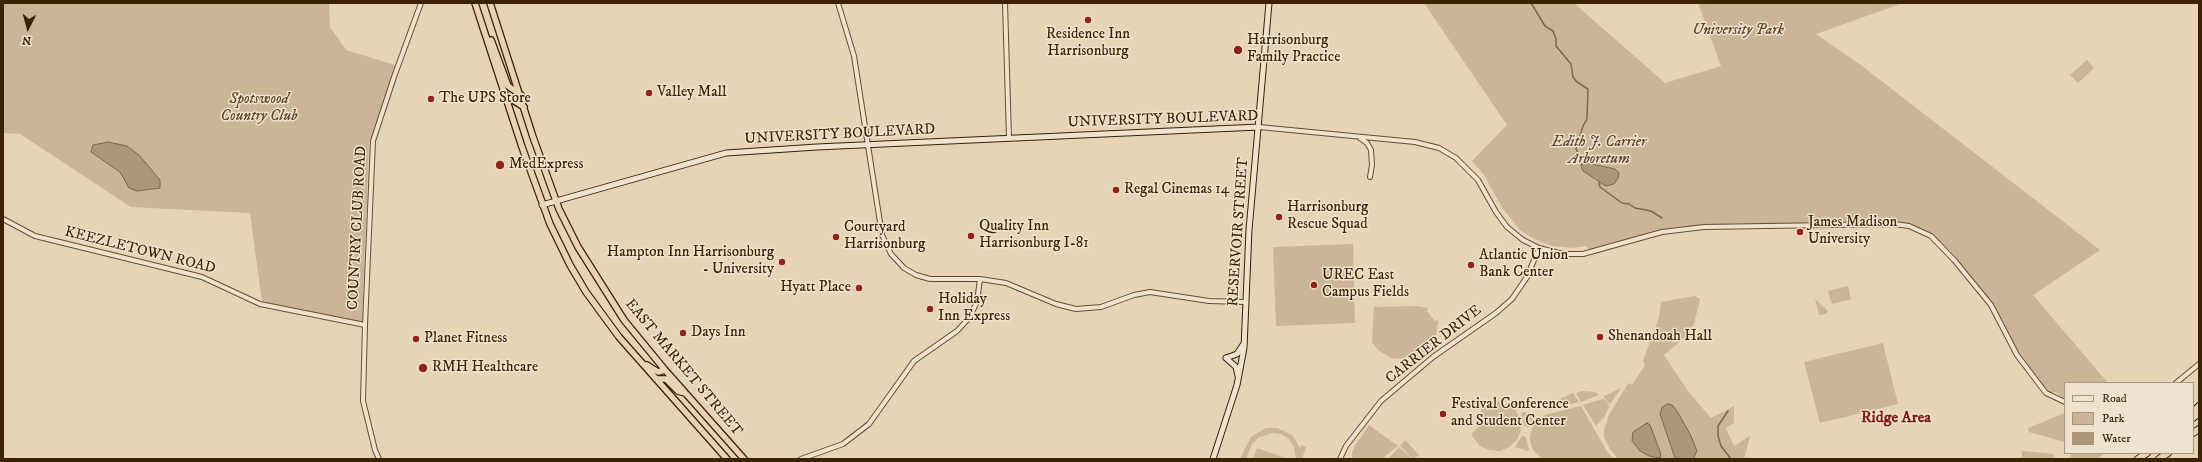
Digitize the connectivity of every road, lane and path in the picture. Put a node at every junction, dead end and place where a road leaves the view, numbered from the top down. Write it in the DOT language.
graph roads {
  1 [pos="421,3"];
  2 [pos="475,3"];
  3 [pos="490,3"];
  4 [pos="838,3"];
  5 [pos="1005,3"];
  6 [pos="1269,3"];
  7 [pos="483,24"];
  8 [pos="506,95"];
  9 [pos="521,95"];
  10 [pos="524,107"];
  11 [pos="1259,127"];
  12 [pos="1358,137"];
  13 [pos="1009,138"];
  14 [pos="868,145"];
  15 [pos="1370,177"];
  16 [pos="557,202"];
  17 [pos="542,205"];
  18 [pos="3,219"];
  19 [pos="1539,248"];
  20 [pos="980,279"];
  21 [pos="1246,302"];
  22 [pos="365,325"];
  23 [pos="1245,338"];
  24 [pos="634,355"];
  25 [pos="2199,364"];
  26 [pos="665,370"];
  27 [pos="656,379"];
  28 [pos="2177,382"];
  29 [pos="1238,383"];
  30 [pos="685,393"];
  31 [pos="2064,402"];
  32 [pos="2146,454"];
  33 [pos="379,459"];
  34 [pos="727,459"];
  35 [pos="744,459"];
  36 [pos="801,459"];
  37 [pos="1213,459"];
  38 [pos="1340,459"];
  39 [pos="2138,459"];
  1 -- 22 [label="street, COUNTRY CLUB ROAD"];
  2 -- 7 [label="highway, EAST MARKET STREET"];
  3 -- 9 [label="highway, EAST MARKET STREET"];
  4 -- 14 [label="street"];
  5 -- 13 [label="street"];
  6 -- 11 [label="main road, RESERVOIR STREET"];
  7 -- 8 [label="highway, EAST MARKET STREET"];
  7 -- 9 [label="highway"];
  8 -- 10 [label="highway"];
  8 -- 17 [label="highway, EAST MARKET STREET"];
  9 -- 10 [label="highway, EAST MARKET STREET"];
  10 -- 16 [label="highway, EAST MARKET STREET"];
  11 -- 12 [label="street, UNIVERSITY BOULEVARD"];
  11 -- 13 [label="main road, UNIVERSITY BOULEVARD"];
  11 -- 21 [label="main road, RESERVOIR STREET"];
  12 -- 15 [label="street"];
  12 -- 19 [label="street, UNIVERSITY BOULEVARD"];
  13 -- 14 [label="main road, UNIVERSITY BOULEVARD"];
  14 -- 16 [label="main road, UNIVERSITY BOULEVARD"];
  14 -- 20 [label="street"];
  16 -- 17 [label="main road, UNIVERSITY BOULEVARD"];
  16 -- 26 [label="highway, EAST MARKET STREET"];
  17 -- 24 [label="highway, EAST MARKET STREET"];
  18 -- 22 [label="street, KEEZLETOWN ROAD"];
  19 -- 31 [label="street, UNIVERSITY BOULEVARD"];
  19 -- 38 [label="street, CARRIER DRIVE"];
  20 -- 21 [label="street"];
  20 -- 36 [label="street"];
  21 -- 23 [label="main road, RESERVOIR STREET"];
  22 -- 33 [label="street, COUNTRY CLUB ROAD"];
  23 -- 29 [label="main road, RESERVOIR STREET"];
  23 -- 29 [label="main road"];
  24 -- 26 [label="highway"];
  24 -- 27 [label="highway, EAST MARKET STREET"];
  25 -- 28 [label="street"];
  26 -- 30 [label="highway, EAST MARKET STREET"];
  27 -- 30 [label="highway"];
  27 -- 34 [label="highway, EAST MARKET STREET"];
  29 -- 37 [label="main road, RESERVOIR STREET"];
  30 -- 35 [label="highway, EAST MARKET STREET"];
  32 -- 39 [label="highway"];
}
